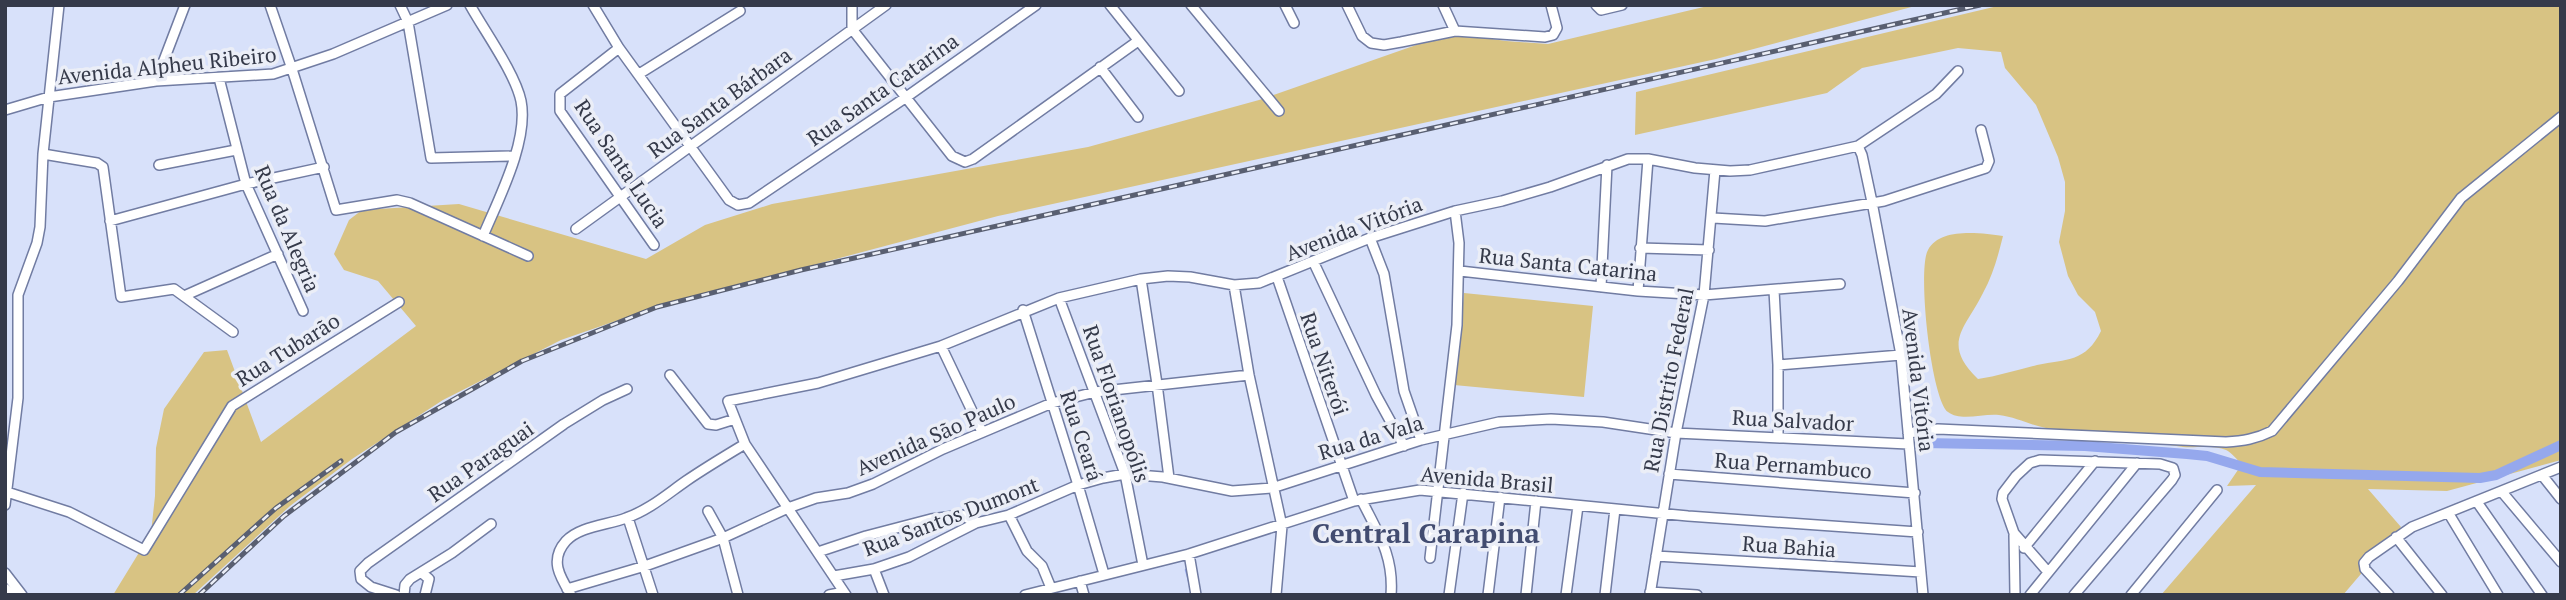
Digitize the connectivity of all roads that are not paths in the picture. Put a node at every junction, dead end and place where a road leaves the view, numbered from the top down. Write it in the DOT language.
graph roads {
  1 [pos="59,5"];
  2 [pos="185,5"];
  3 [pos="270,5"];
  4 [pos="400,5"];
  5 [pos="447,5"];
  6 [pos="470,5"];
  7 [pos="593,5"];
  8 [pos="852,5"];
  9 [pos="886,5"];
  10 [pos="1036,5"];
  11 [pos="1110,5"];
  12 [pos="1191,5"];
  13 [pos="1285,5"];
  14 [pos="1347,5"];
  15 [pos="1443,5"];
  16 [pos="1551,5"];
  17 [pos="1595,5"];
  18 [pos="1622,5"];
  19 [pos="740,10"];
  20 [pos="408,22"];
  21 [pos="1294,23"];
  22 [pos="852,29"];
  23 [pos="1455,31"];
  24 [pos="1138,41"];
  25 [pos="620,48"];
  26 [pos="1100,67"];
  27 [pos="292,69"];
  28 [pos="1958,71"];
  29 [pos="639,74"];
  30 [pos="219,78"];
  31 [pos="156,81"];
  32 [pos="1179,91"];
  33 [pos="48,97"];
  34 [pos="905,98"];
  35 [pos="5,110"];
  36 [pos="1279,111"];
  37 [pos="1138,117"];
  38 [pos="2561,117"];
  39 [pos="1981,130"];
  40 [pos="691,146"];
  41 [pos="1858,146"];
  42 [pos="236,150"];
  43 [pos="43,154"];
  44 [pos="515,156"];
  45 [pos="1648,159"];
  46 [pos="159,165"];
  47 [pos="1607,165"];
  48 [pos="324,167"];
  49 [pos="1715,170"];
  50 [pos="246,184"];
  51 [pos="621,197"];
  52 [pos="1872,202"];
  53 [pos="1455,211"];
  54 [pos="1713,218"];
  55 [pos="110,220"];
  56 [pos="576,229"];
  57 [pos="483,236"];
  58 [pos="1370,239"];
  59 [pos="654,245"];
  60 [pos="1640,248"];
  61 [pos="1709,250"];
  62 [pos="278,254"];
  63 [pos="528,256"];
  64 [pos="1313,261"];
  65 [pos="1460,271"];
  66 [pos="1277,277"];
  67 [pos="1141,279"];
  68 [pos="1840,284"];
  69 [pos="1234,285"];
  70 [pos="1601,287"];
  71 [pos="1774,290"];
  72 [pos="1637,291"];
  73 [pos="1704,295"];
  74 [pos="184,296"];
  75 [pos="1059,298"];
  76 [pos="399,302"];
  77 [pos="1023,310"];
  78 [pos="303,312"];
  79 [pos="233,331"];
  80 [pos="941,346"];
  81 [pos="1901,355"];
  82 [pos="1778,365"];
  83 [pos="670,375"];
  84 [pos="1249,375"];
  85 [pos="1157,384"];
  86 [pos="627,389"];
  87 [pos="1095,392"];
  88 [pos="1052,403"];
  89 [pos="735,419"];
  90 [pos="982,432"];
  91 [pos="1445,433"];
  92 [pos="1676,433"];
  93 [pos="1908,433"];
  94 [pos="1778,438"];
  95 [pos="1421,440"];
  96 [pos="745,444"];
  97 [pos="1908,444"];
  98 [pos="1405,446"];
  99 [pos="2095,461"];
  100 [pos="2137,463"];
  101 [pos="1341,466"];
  102 [pos="2561,467"];
  103 [pos="1125,474"];
  104 [pos="1669,474"];
  105 [pos="2542,475"];
  106 [pos="1169,478"];
  107 [pos="1078,485"];
  108 [pos="1272,488"];
  109 [pos="1438,490"];
  110 [pos="2217,490"];
  111 [pos="8,492"];
  112 [pos="2502,492"];
  113 [pos="1915,493"];
  114 [pos="1463,494"];
  115 [pos="1500,497"];
  116 [pos="2561,499"];
  117 [pos="1357,500"];
  118 [pos="1536,501"];
  119 [pos="2477,502"];
  120 [pos="5,505"];
  121 [pos="1578,506"];
  122 [pos="788,508"];
  123 [pos="1615,509"];
  124 [pos="708,510"];
  125 [pos="1662,514"];
  126 [pos="2449,514"];
  127 [pos="1009,515"];
  128 [pos="628,518"];
  129 [pos="976,523"];
  130 [pos="491,524"];
  131 [pos="1282,526"];
  132 [pos="1918,532"];
  133 [pos="2014,533"];
  134 [pos="2396,537"];
  135 [pos="723,538"];
  136 [pos="2024,548"];
  137 [pos="818,551"];
  138 [pos="1189,554"];
  139 [pos="1656,556"];
  140 [pos="1430,558"];
  141 [pos="2561,562"];
  142 [pos="1143,565"];
  143 [pos="645,566"];
  144 [pos="874,569"];
  145 [pos="1921,572"];
  146 [pos="2048,572"];
  147 [pos="5,573"];
  148 [pos="422,573"];
  149 [pos="1104,574"];
  150 [pos="834,576"];
  151 [pos="1080,581"];
  152 [pos="1051,588"];
  153 [pos="5,590"];
  154 [pos="569,592"];
  155 [pos="845,593"];
  156 [pos="1650,594"];
  157 [pos="11,595"];
  158 [pos="22,595"];
  159 [pos="396,595"];
  160 [pos="404,595"];
  161 [pos="425,595"];
  162 [pos="653,595"];
  163 [pos="738,595"];
  164 [pos="829,595"];
  165 [pos="884,595"];
  166 [pos="1025,595"];
  167 [pos="1084,595"];
  168 [pos="1196,595"];
  169 [pos="1276,595"];
  170 [pos="1391,595"];
  171 [pos="1449,595"];
  172 [pos="1488,595"];
  173 [pos="1526,595"];
  174 [pos="1566,595"];
  175 [pos="1605,595"];
  176 [pos="1690,595"];
  177 [pos="1698,595"];
  178 [pos="1923,595"];
  179 [pos="2015,595"];
  180 [pos="2030,595"];
  181 [pos="2074,595"];
  182 [pos="2131,595"];
  183 [pos="2389,595"];
  184 [pos="2442,595"];
  185 [pos="2498,595"];
  186 [pos="2542,595"];
  1 -- 33 [label="street"];
  2 -- 31 [label="street"];
  3 -- 27 [label="street"];
  4 -- 20 [label="street"];
  5 -- 20 [label="street, Avenida Alpheu Ribeiro"];
  6 -- 44 [label="street"];
  7 -- 25 [label="street"];
  8 -- 22 [label="street"];
  9 -- 22 [label="street, Rua Santa Bárbara"];
  10 -- 34 [label="street, Rua Santa Catarina"];
  11 -- 24 [label="street"];
  12 -- 36 [label="street"];
  13 -- 21 [label="street"];
  14 -- 23 [label="street"];
  15 -- 23 [label="street"];
  16 -- 23 [label="street"];
  17 -- 18 [label="street"];
  19 -- 29 [label="street"];
  20 -- 27 [label="street, Avenida Alpheu Ribeiro"];
  20 -- 44 [label="street"];
  22 -- 34 [label="street"];
  22 -- 40 [label="street, Rua Santa Bárbara"];
  24 -- 26 [label="street"];
  24 -- 32 [label="street"];
  25 -- 29 [label="street"];
  25 -- 51 [label="street, Rua Santa Lucia"];
  26 -- 34 [label="street"];
  26 -- 37 [label="street"];
  27 -- 30 [label="street, Avenida Alpheu Ribeiro"];
  27 -- 48 [label="street"];
  28 -- 41 [label="street"];
  29 -- 40 [label="street"];
  30 -- 31 [label="street, Avenida Alpheu Ribeiro"];
  30 -- 42 [label="street, Rua da Alegria"];
  31 -- 33 [label="street, Avenida Alpheu Ribeiro"];
  33 -- 35 [label="street, Avenida Alpheu Ribeiro"];
  33 -- 43 [label="street"];
  34 -- 40 [label="street, Rua Santa Catarina"];
  38 -- 93 [label="street"];
  39 -- 52 [label="street"];
  40 -- 51 [label="street, Rua Santa Bárbara"];
  41 -- 49 [label="street, Avenida Vitória"];
  41 -- 52 [label="street, Avenida Vitória"];
  42 -- 46 [label="street"];
  42 -- 50 [label="street, Rua da Alegria"];
  43 -- 55 [label="street"];
  43 -- 111 [label="street"];
  44 -- 57 [label="street"];
  45 -- 47 [label="street, Avenida Vitória"];
  45 -- 49 [label="street, Avenida Vitória"];
  45 -- 60 [label="street"];
  47 -- 53 [label="street, Avenida Vitória"];
  47 -- 70 [label="street"];
  48 -- 50 [label="street"];
  48 -- 57 [label="street"];
  49 -- 54 [label="street, Rua Distrito Federal"];
  50 -- 55 [label="street"];
  50 -- 62 [label="street, Rua da Alegria"];
  51 -- 56 [label="street, Rua Santa Bárbara"];
  51 -- 59 [label="street, Rua Santa Lucia"];
  52 -- 54 [label="street"];
  52 -- 81 [label="street, Avenida Vitória"];
  53 -- 58 [label="street, Avenida Vitória"];
  53 -- 65 [label="street"];
  54 -- 61 [label="street, Rua Distrito Federal"];
  55 -- 74 [label="street"];
  57 -- 63 [label="street"];
  58 -- 64 [label="street, Avenida Vitória"];
  58 -- 95 [label="street"];
  60 -- 61 [label="street"];
  60 -- 72 [label="street"];
  61 -- 73 [label="street, Rua Distrito Federal"];
  62 -- 74 [label="street"];
  62 -- 78 [label="street, Rua da Alegria"];
  64 -- 66 [label="street, Avenida Vitória"];
  64 -- 98 [label="street"];
  65 -- 70 [label="street, Rua Santa Catarina"];
  65 -- 91 [label="street"];
  66 -- 69 [label="street, Avenida Vitória"];
  66 -- 101 [label="street, Rua Niterói"];
  67 -- 69 [label="street, Avenida Vitória"];
  67 -- 75 [label="street, Avenida Vitória"];
  67 -- 85 [label="street"];
  68 -- 71 [label="street, Rua Santa Catarina"];
  69 -- 84 [label="street"];
  70 -- 72 [label="street, Rua Santa Catarina"];
  71 -- 73 [label="street, Rua Santa Catarina"];
  71 -- 82 [label="street"];
  72 -- 73 [label="street, Rua Santa Catarina"];
  73 -- 92 [label="street, Rua Distrito Federal"];
  74 -- 79 [label="street"];
  75 -- 77 [label="street, Avenida Vitória"];
  75 -- 87 [label="street, Rua Florianopólis"];
  76 -- 111 [label="street, Rua Tubarão"];
  77 -- 80 [label="street, Avenida Vitória"];
  77 -- 88 [label="street, Rua Ceará"];
  80 -- 89 [label="street, Avenida Vitória"];
  80 -- 90 [label="street"];
  81 -- 82 [label="street"];
  81 -- 93 [label="street, Avenida Vitória"];
  82 -- 94 [label="street"];
  83 -- 89 [label="street"];
  84 -- 85 [label="street, Avenida São Paulo"];
  84 -- 108 [label="street"];
  85 -- 87 [label="street, Avenida São Paulo"];
  85 -- 106 [label="street"];
  86 -- 159 [label="street, Rua Paraguai"];
  87 -- 88 [label="street, Avenida São Paulo"];
  87 -- 103 [label="street, Rua Florianopólis"];
  88 -- 90 [label="street, Avenida São Paulo"];
  88 -- 107 [label="street, Rua Ceará"];
  89 -- 96 [label="street"];
  90 -- 122 [label="street, Avenida São Paulo"];
  91 -- 92 [label="street, Rua da Vala"];
  91 -- 95 [label="street, Rua da Vala"];
  91 -- 109 [label="street"];
  92 -- 94 [label="street, Rua Salvador"];
  92 -- 104 [label="street, Rua Distrito Federal"];
  93 -- 97 [label="street, Avenida Vitória"];
  94 -- 97 [label="street, Rua Salvador"];
  95 -- 98 [label="street, Rua da Vala"];
  96 -- 122 [label="street"];
  96 -- 128 [label="street"];
  97 -- 113 [label="street, Avenida Vitória"];
  98 -- 101 [label="street, Rua da Vala"];
  99 -- 100 [label="street"];
  99 -- 133 [label="street"];
  99 -- 136 [label="street"];
  100 -- 146 [label="street"];
  100 -- 181 [label="street"];
  101 -- 108 [label="street, Rua da Vala"];
  101 -- 117 [label="street, Rua Niterói"];
  102 -- 105 [label="street"];
  103 -- 106 [label="street, Rua da Vala"];
  103 -- 107 [label="street, Rua da Vala"];
  103 -- 142 [label="street, Rua Florianopólis"];
  104 -- 113 [label="street, Rua Pernambuco"];
  104 -- 125 [label="street, Rua Distrito Federal"];
  105 -- 112 [label="street"];
  105 -- 116 [label="street"];
  106 -- 108 [label="street, Rua da Vala"];
  107 -- 127 [label="street, Rua Santos Dumont"];
  107 -- 149 [label="street, Rua Ceará"];
  108 -- 131 [label="street"];
  109 -- 114 [label="street, Avenida Brasil"];
  109 -- 117 [label="street, Avenida Brasil"];
  109 -- 140 [label="street"];
  110 -- 182 [label="street"];
  111 -- 120 [label="street"];
  112 -- 119 [label="street"];
  112 -- 141 [label="street"];
  113 -- 132 [label="street, Avenida Vitória"];
  114 -- 115 [label="street, Avenida Brasil"];
  114 -- 171 [label="street"];
  115 -- 118 [label="street, Avenida Brasil"];
  115 -- 172 [label="street"];
  117 -- 131 [label="street, Avenida Brasil"];
  117 -- 170 [label="street, Rua Niterói"];
  118 -- 121 [label="street, Avenida Brasil"];
  118 -- 173 [label="street"];
  119 -- 126 [label="street"];
  119 -- 186 [label="street"];
  121 -- 123 [label="street, Avenida Brasil"];
  121 -- 174 [label="street"];
  122 -- 135 [label="street, Avenida São Paulo"];
  122 -- 137 [label="street"];
  123 -- 125 [label="street, Avenida Brasil"];
  123 -- 175 [label="street"];
  124 -- 135 [label="street"];
  125 -- 132 [label="street, Avenida Brasil"];
  125 -- 139 [label="street, Rua Distrito Federal"];
  126 -- 134 [label="street"];
  126 -- 185 [label="street"];
  127 -- 129 [label="street, Rua Santos Dumont"];
  127 -- 152 [label="street"];
  128 -- 143 [label="street"];
  128 -- 154 [label="street"];
  129 -- 137 [label="street"];
  129 -- 144 [label="street, Rua Santos Dumont"];
  130 -- 148 [label="street"];
  131 -- 138 [label="street, Avenida Brasil"];
  131 -- 169 [label="street"];
  132 -- 145 [label="street, Avenida Vitória"];
  133 -- 136 [label="street"];
  133 -- 179 [label="street"];
  134 -- 183 [label="street"];
  134 -- 184 [label="street"];
  135 -- 143 [label="street, Avenida São Paulo"];
  135 -- 163 [label="street"];
  136 -- 146 [label="street"];
  137 -- 150 [label="street"];
  138 -- 142 [label="street, Avenida Brasil"];
  138 -- 168 [label="street"];
  139 -- 145 [label="street, Rua Bahia"];
  139 -- 156 [label="street, Rua Distrito Federal"];
  142 -- 149 [label="street, Avenida Brasil"];
  143 -- 154 [label="street, Avenida São Paulo"];
  143 -- 162 [label="street"];
  144 -- 150 [label="street, Rua Santos Dumont"];
  144 -- 165 [label="street"];
  145 -- 178 [label="street, Avenida Vitória"];
  146 -- 180 [label="street"];
  147 -- 158 [label="street"];
  148 -- 160 [label="street"];
  148 -- 161 [label="street"];
  149 -- 151 [label="street, Avenida Brasil"];
  150 -- 155 [label="street"];
  151 -- 152 [label="street, Avenida Brasil"];
  151 -- 167 [label="street"];
  152 -- 166 [label="street, Avenida Brasil"];
  153 -- 157 [label="main road"];
  155 -- 164 [label="street"];
  156 -- 176 [label="street"];
  176 -- 177 [label="street"];
}
